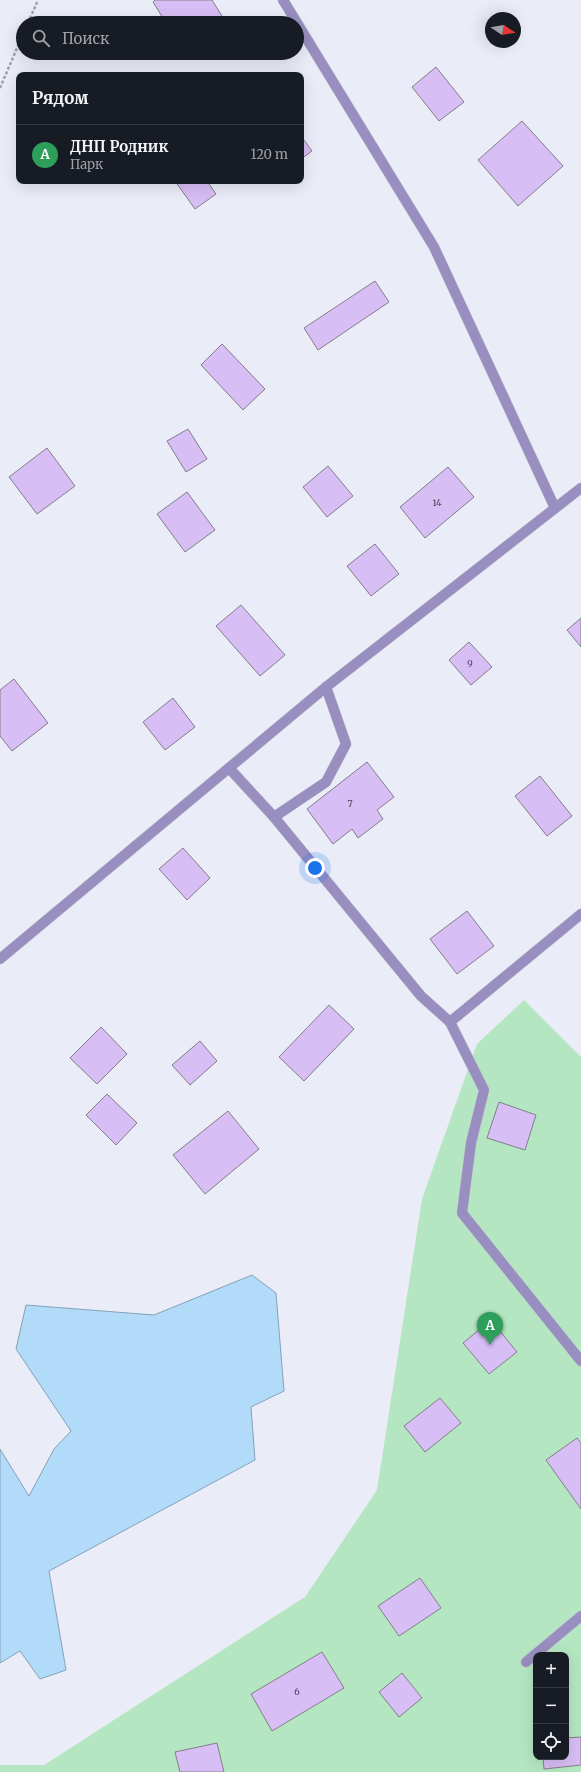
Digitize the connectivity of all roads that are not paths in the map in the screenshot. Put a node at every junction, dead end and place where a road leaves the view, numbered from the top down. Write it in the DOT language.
graph roads {
  1 [pos="283,0"];
  2 [pos="293,16"];
  3 [pos="304,34"];
  4 [pos="581,488"];
  5 [pos="555,508"];
  6 [pos="326,687"];
  7 [pos="228,768"];
  8 [pos="274,817"];
  9 [pos="581,914"];
  10 [pos="0,959"];
  11 [pos="450,1022"];
  12 [pos="581,1361"];
  13 [pos="581,1616"];
  14 [pos="526,1662"];
  1 -- 2 [label="street"];
  3 -- 5 [label="street"];
  4 -- 5 [label="street"];
  5 -- 6 [label="street"];
  6 -- 7 [label="street"];
  6 -- 8 [label="street"];
  7 -- 8 [label="street"];
  7 -- 10 [label="street"];
  8 -- 11 [label="street"];
  9 -- 11 [label="street"];
  11 -- 12 [label="street"];
  13 -- 14 [label="street"];
}
